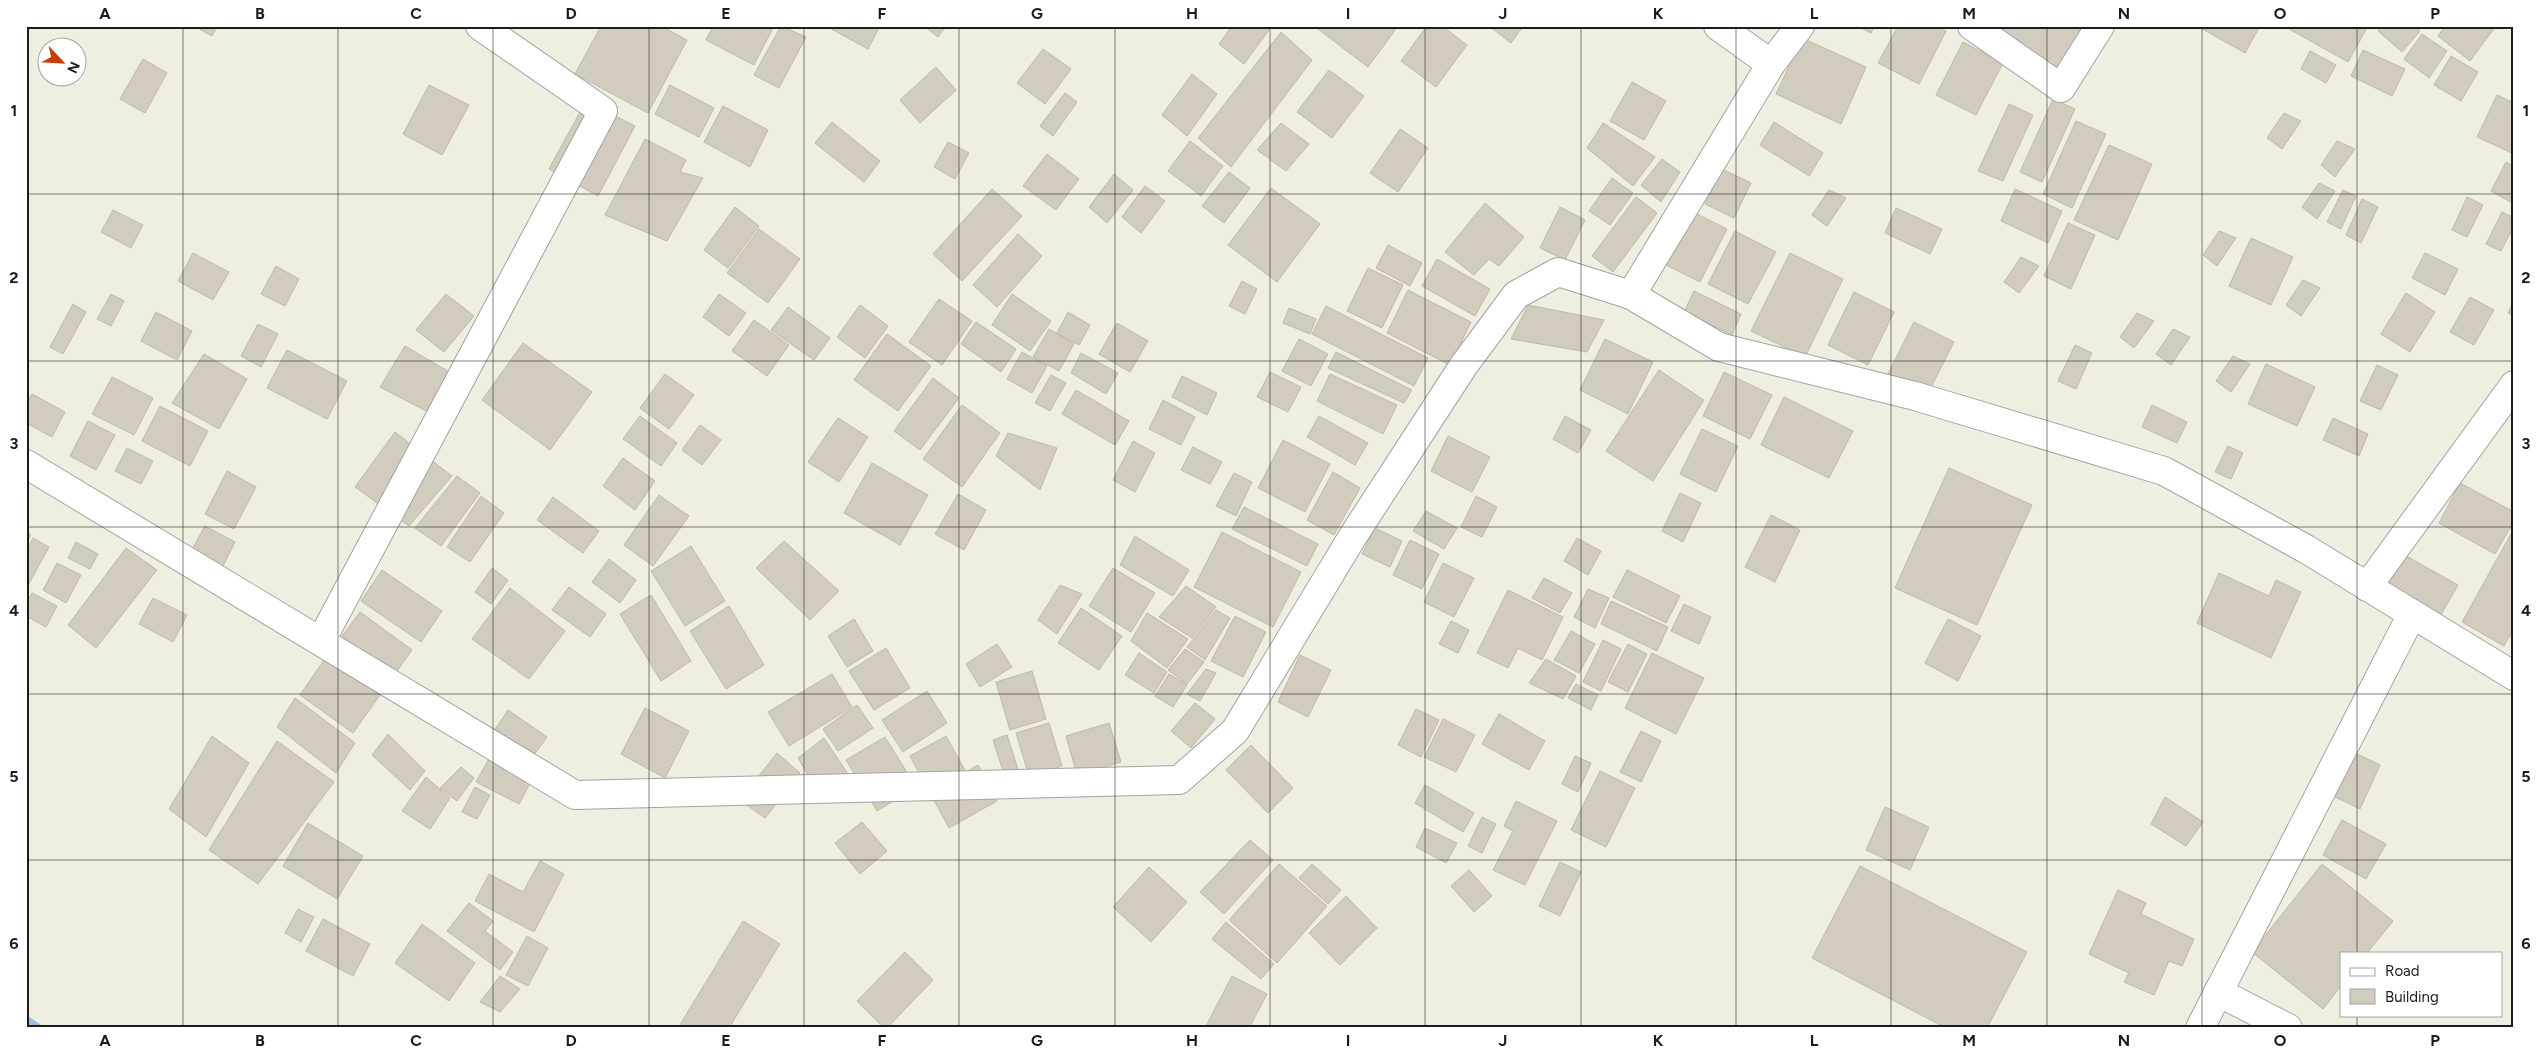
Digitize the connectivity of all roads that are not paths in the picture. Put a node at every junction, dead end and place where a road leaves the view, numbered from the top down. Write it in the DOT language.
graph roads {
  1 [pos="480,26"];
  2 [pos="1718,26"];
  3 [pos="1800,26"];
  4 [pos="1972,26"];
  5 [pos="2100,26"];
  6 [pos="1771,64"];
  7 [pos="1631,295"];
  8 [pos="2514,385"];
  9 [pos="26,464"];
  10 [pos="2367,587"];
  11 [pos="2412,614"];
  12 [pos="320,641"];
  13 [pos="2514,676"];
  14 [pos="2218,992"];
  15 [pos="2200,1028"];
  16 [pos="2288,1028"];
  1 -- 12 [label="street"];
  2 -- 6 [label="street"];
  3 -- 6 [label="street"];
  4 -- 5 [label="street"];
  6 -- 7 [label="street"];
  7 -- 10 [label="street"];
  7 -- 12 [label="street"];
  8 -- 10 [label="street"];
  9 -- 12 [label="street"];
  10 -- 11 [label="street"];
  11 -- 13 [label="street"];
  11 -- 14 [label="street"];
  14 -- 15 [label="street"];
  14 -- 16 [label="street"];
}
